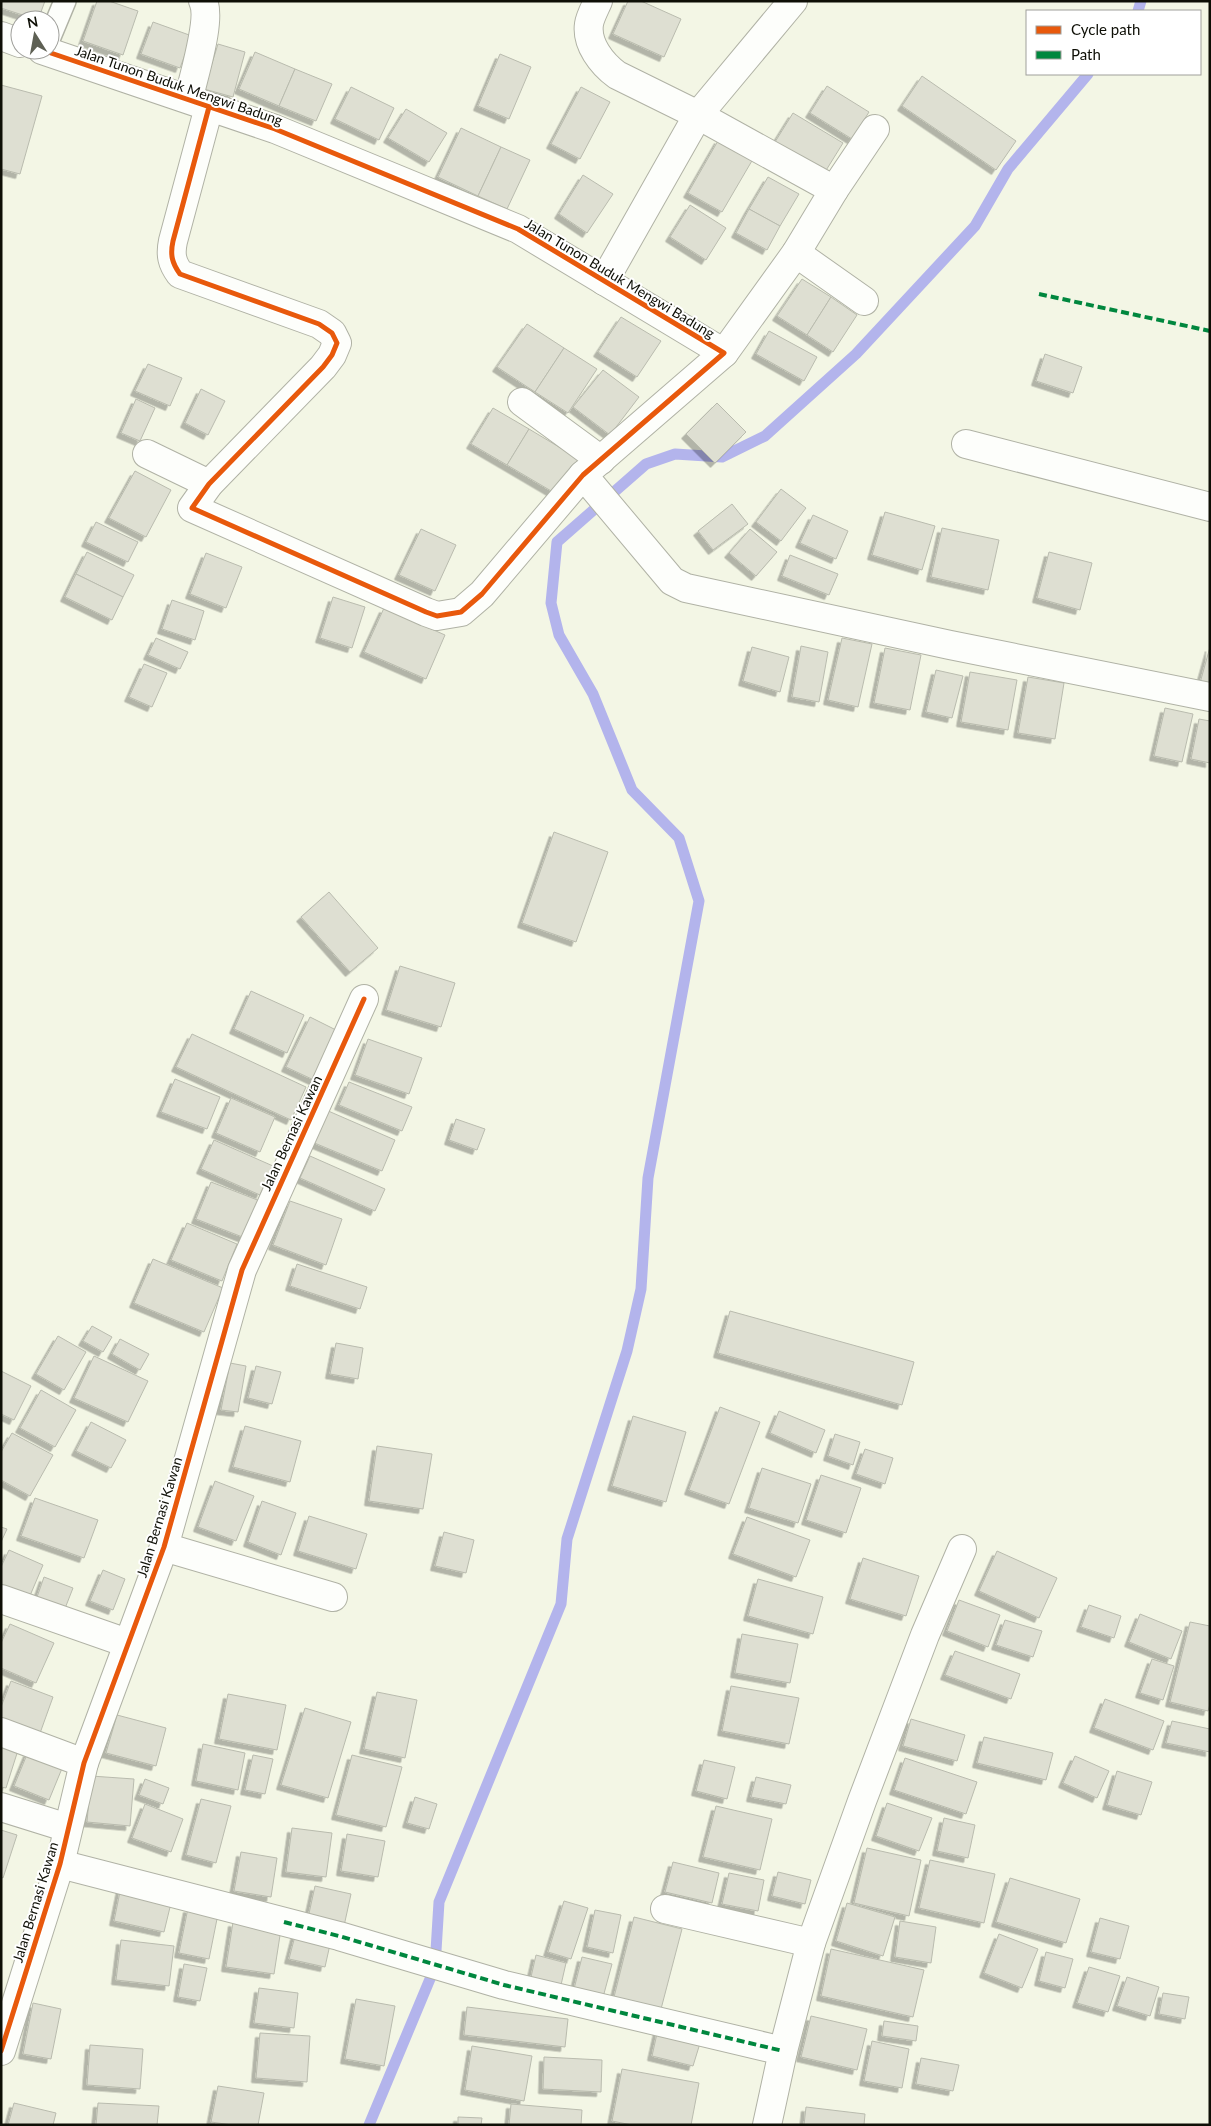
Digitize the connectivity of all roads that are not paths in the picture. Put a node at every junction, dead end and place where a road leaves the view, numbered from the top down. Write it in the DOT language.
graph roads {
  1 [pos="203,1"];
  2 [pos="598,1"];
  3 [pos="793,1"];
  4 [pos="60,56"];
  5 [pos="199,103"];
  6 [pos="698,115"];
  7 [pos="875,129"];
  8 [pos="834,190"];
  9 [pos="796,252"];
  10 [pos="604,281"];
  11 [pos="864,301"];
  12 [pos="724,353"];
  13 [pos="522,402"];
  14 [pos="966,444"];
  15 [pos="147,454"];
  16 [pos="593,474"];
  17 [pos="209,484"];
  18 [pos="1210,507"];
  19 [pos="1210,697"];
  20 [pos="364,1000"];
  21 [pos="164,1547"];
  22 [pos="962,1549"];
  23 [pos="333,1598"];
  24 [pos="1,1599"];
  25 [pos="127,1643"];
  26 [pos="1,1732"];
  27 [pos="84,1763"];
  28 [pos="1,1807"];
  29 [pos="68,1828"];
  30 [pos="60,1864"];
  31 [pos="665,1909"];
  32 [pos="811,1943"];
  33 [pos="1,2051"];
  34 [pos="783,2051"];
  35 [pos="767,2125"];
  1 -- 5 [label="street"];
  2 -- 6 [label="street"];
  3 -- 6 [label="street"];
  4 -- 5 [label="street, Jalan Tunon Buduk Mengwi Badung"];
  5 -- 10 [label="street, Jalan Tunon Buduk Mengwi Badung"];
  5 -- 17 [label="street"];
  6 -- 8 [label="street"];
  6 -- 10 [label="street"];
  7 -- 8 [label="street"];
  8 -- 9 [label="street"];
  9 -- 11 [label="street"];
  9 -- 12 [label="street"];
  10 -- 12 [label="street, Jalan Tunon Buduk Mengwi Badung"];
  12 -- 16 [label="street, Jalan Tunon Buduk Mengwi Badung"];
  13 -- 16 [label="street"];
  14 -- 18 [label="street"];
  15 -- 17 [label="street"];
  16 -- 17 [label="street, Jalan Tunon Buduk Mengwi Badung"];
  16 -- 19 [label="street"];
  20 -- 21 [label="street, Jalan Bernasi Kawan"];
  21 -- 23 [label="street"];
  21 -- 25 [label="street, Jalan Bernasi Kawan"];
  22 -- 32 [label="street"];
  24 -- 25 [label="street"];
  25 -- 27 [label="street, Jalan Bernasi Kawan"];
  26 -- 27 [label="street"];
  27 -- 29 [label="street, Jalan Bernasi Kawan"];
  28 -- 29 [label="street"];
  29 -- 30 [label="street, Jalan Bernasi Kawan"];
  30 -- 33 [label="street, Jalan Bernasi Kawan"];
  30 -- 34 [label="street"];
  31 -- 32 [label="street"];
  32 -- 34 [label="street"];
  34 -- 35 [label="street"];
}
